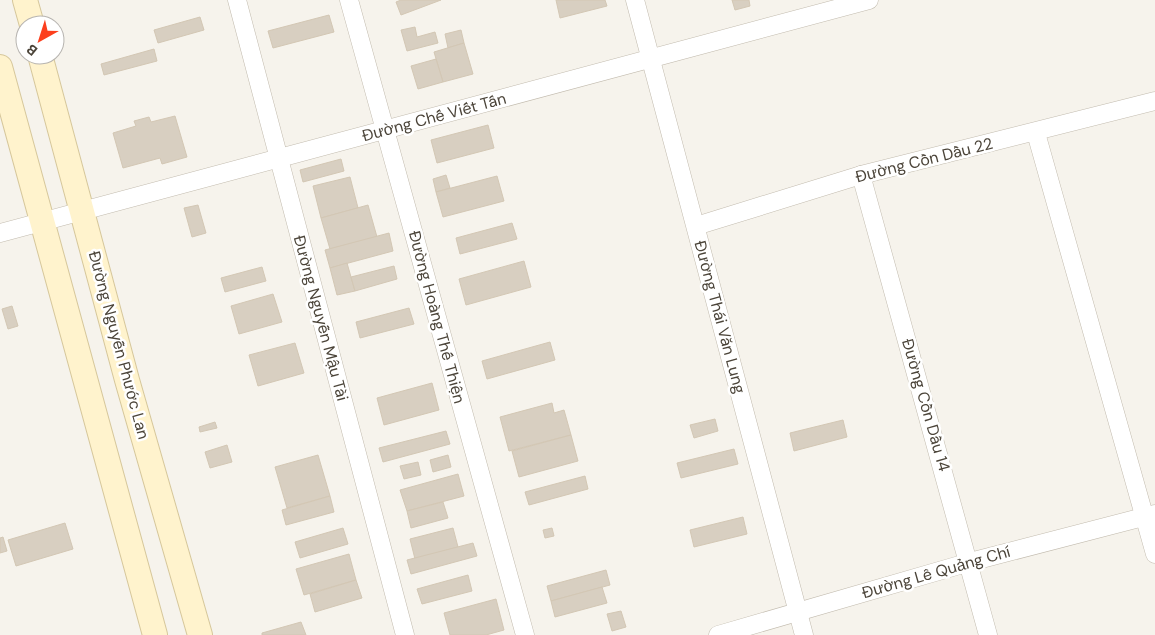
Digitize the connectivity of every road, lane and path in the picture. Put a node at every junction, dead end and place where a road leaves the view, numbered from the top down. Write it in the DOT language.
graph roads {
  1 [pos="25,0"];
  2 [pos="237,0"];
  3 [pos="349,0"];
  4 [pos="635,0"];
  5 [pos="868,0"];
  6 [pos="29,15"];
  7 [pos="650,59"];
  8 [pos="43,65"];
  9 [pos="0,67"];
  10 [pos="1155,101"];
  11 [pos="386,130"];
  12 [pos="1036,133"];
  13 [pos="279,159"];
  14 [pos="861,175"];
  15 [pos="83,211"];
  16 [pos="43,222"];
  17 [pos="696,226"];
  18 [pos="0,234"];
  19 [pos="1151,516"];
  20 [pos="1155,554"];
  21 [pos="970,562"];
  22 [pos="798,612"];
  23 [pos="155,635"];
  24 [pos="200,635"];
  25 [pos="405,635"];
  26 [pos="525,635"];
  27 [pos="718,635"];
  28 [pos="804,635"];
  29 [pos="988,635"];
  1 -- 6 [label="main road"];
  2 -- 13 [label="street, Đường Nguyễn Mậu Tài"];
  3 -- 11 [label="street, Đường Hoàng Thế Thiện"];
  4 -- 7 [label="street, Đường Thái Văn Lung"];
  5 -- 7 [label="street, Đường Chế Viết Tấn"];
  7 -- 11 [label="street, Đường Chế Viết Tấn"];
  7 -- 17 [label="street, Đường Thái Văn Lung"];
  8 -- 15 [label="main road, Đường Nguyễn Phước Lan"];
  9 -- 16 [label="main road"];
  10 -- 12 [label="street, Đường Cồn Dầu 22"];
  11 -- 13 [label="street, Đường Chế Viết Tấn"];
  11 -- 26 [label="street, Đường Hoàng Thế Thiện"];
  12 -- 14 [label="street, Đường Cồn Dầu 22"];
  12 -- 19 [label="street"];
  13 -- 15 [label="street, Đường Chế Viết Tấn"];
  13 -- 25 [label="street, Đường Nguyễn Mậu Tài"];
  14 -- 17 [label="street, Đường Cồn Dầu 22"];
  14 -- 21 [label="street, Đường Cồn Dầu 14"];
  15 -- 16 [label="street, Đường Chế Viết Tấn"];
  15 -- 24 [label="main road, Đường Nguyễn Phước Lan"];
  16 -- 18 [label="street, Đường Chế Viết Tấn"];
  16 -- 23 [label="main road"];
  17 -- 22 [label="street, Đường Thái Văn Lung"];
  19 -- 20 [label="street"];
  19 -- 21 [label="street, Đường Lê Quảng Chí"];
  21 -- 22 [label="street, Đường Lê Quảng Chí"];
  21 -- 29 [label="street, Đường Cồn Dầu 14"];
  22 -- 27 [label="street, Đường Lê Quảng Chí"];
  22 -- 28 [label="street, Đường Thái Văn Lung"];
}
